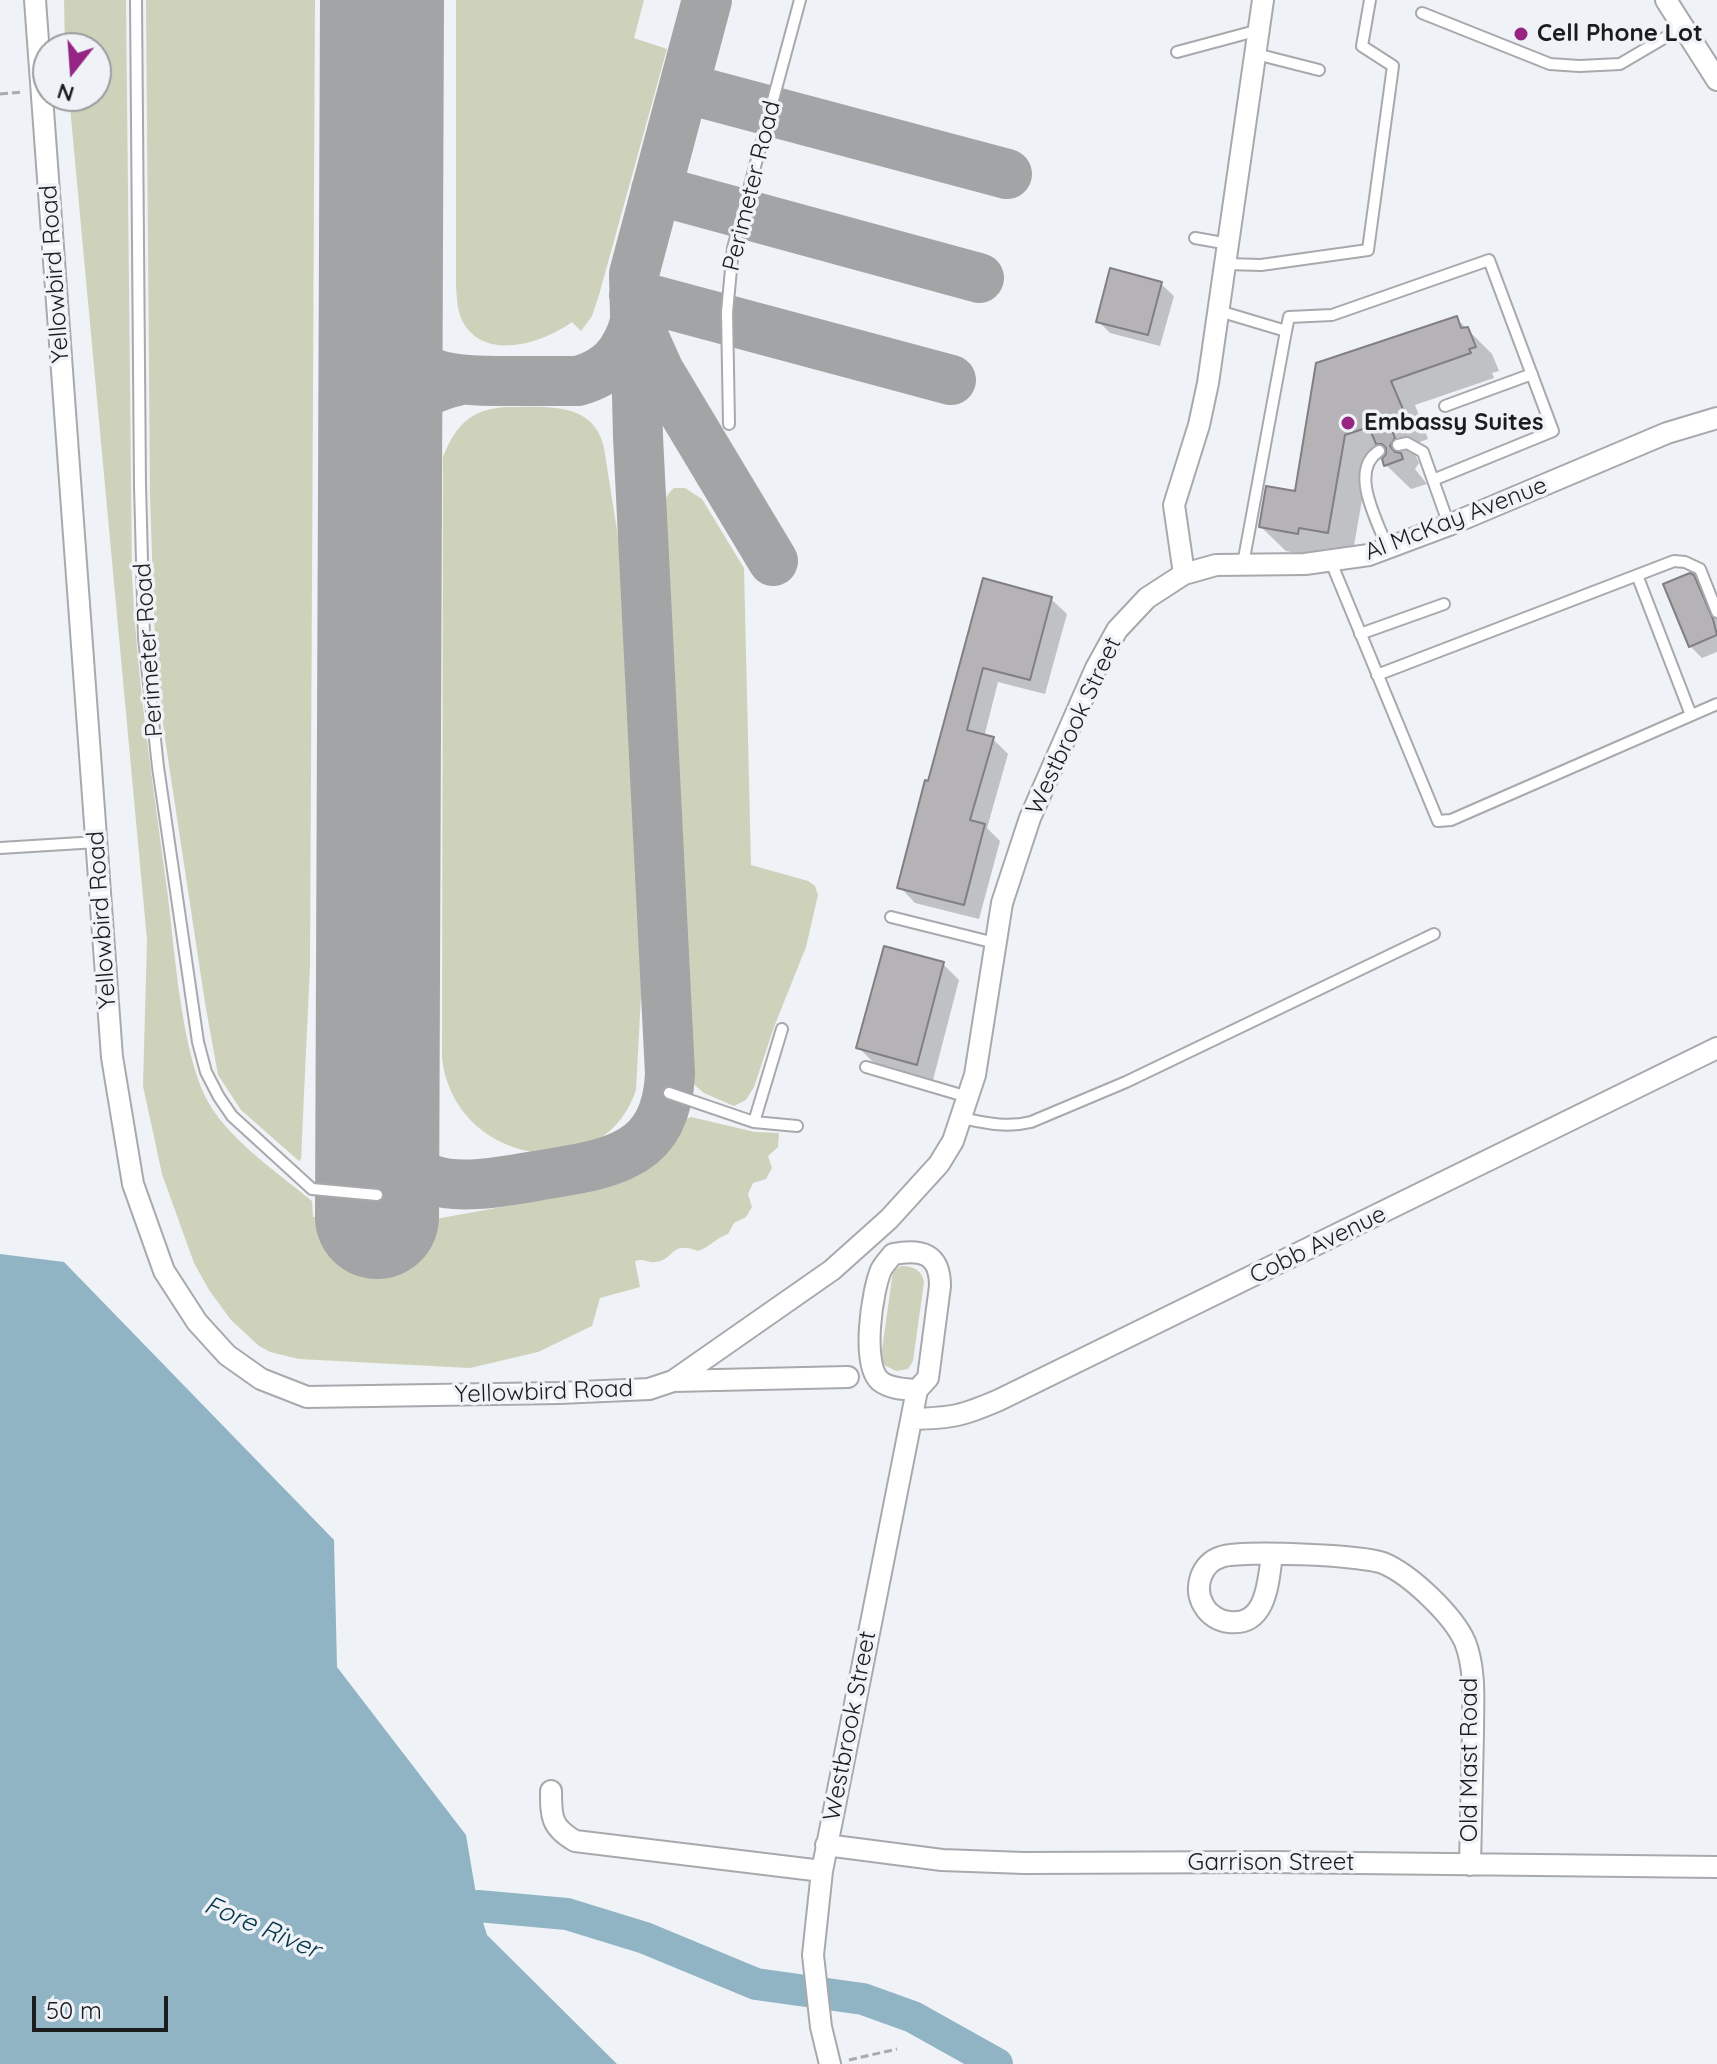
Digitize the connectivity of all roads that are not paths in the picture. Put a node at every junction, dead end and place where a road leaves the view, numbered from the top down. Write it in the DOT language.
graph roads {
  1 [pos="35,0"];
  2 [pos="136,0"];
  3 [pos="800,0"];
  4 [pos="1263,0"];
  5 [pos="1370,0"];
  6 [pos="1666,0"];
  7 [pos="1422,13"];
  8 [pos="1683,27"];
  9 [pos="1259,30"];
  10 [pos="1177,52"];
  11 [pos="1256,54"];
  12 [pos="1319,70"];
  13 [pos="1717,80"];
  14 [pos="1195,238"];
  15 [pos="1228,254"];
  16 [pos="1219,311"];
  17 [pos="1286,331"];
  18 [pos="1532,374"];
  19 [pos="1445,406"];
  20 [pos="1717,418"];
  21 [pos="729,424"];
  22 [pos="1398,445"];
  23 [pos="1379,451"];
  24 [pos="1433,480"];
  25 [pos="1449,525"];
  26 [pos="1388,549"];
  27 [pos="1331,562"];
  28 [pos="1243,564"];
  29 [pos="1184,574"];
  30 [pos="1637,575"];
  31 [pos="1444,604"];
  32 [pos="1717,612"];
  33 [pos="1360,634"];
  34 [pos="1377,675"];
  35 [pos="1717,704"];
  36 [pos="1691,715"];
  37 [pos="97,842"];
  38 [pos="0,848"];
  39 [pos="891,917"];
  40 [pos="1434,934"];
  41 [pos="995,943"];
  42 [pos="782,1029"];
  43 [pos="1717,1048"];
  44 [pos="866,1067"];
  45 [pos="669,1093"];
  46 [pos="968,1097"];
  47 [pos="961,1118"];
  48 [pos="754,1122"];
  49 [pos="797,1126"];
  50 [pos="377,1195"];
  51 [pos="884,1223"];
  52 [pos="893,1254"];
  53 [pos="848,1377"];
  54 [pos="673,1381"];
  55 [pos="917,1390"];
  56 [pos="912,1419"];
  57 [pos="1272,1555"];
  58 [pos="551,1791"];
  59 [pos="826,1845"];
  60 [pos="1470,1865"];
  61 [pos="1717,1867"];
  62 [pos="822,1871"];
  63 [pos="830,2063"];
  1 -- 37 [label="street, Yellowbird Road"];
  2 -- 50 [label="lane, Perimeter Road"];
  3 -- 21 [label="lane, Perimeter Road"];
  4 -- 9 [label="street"];
  5 -- 15 [label="lane"];
  6 -- 8 [label="street"];
  7 -- 8 [label="lane"];
  8 -- 13 [label="street"];
  9 -- 10 [label="lane"];
  9 -- 11 [label="street"];
  11 -- 12 [label="lane"];
  11 -- 15 [label="street"];
  14 -- 15 [label="lane"];
  15 -- 16 [label="street"];
  16 -- 17 [label="lane"];
  16 -- 29 [label="street"];
  17 -- 18 [label="lane"];
  17 -- 28 [label="lane"];
  18 -- 19 [label="lane"];
  18 -- 24 [label="lane"];
  20 -- 25 [label="street, Al McKay Avenue"];
  22 -- 24 [label="lane"];
  23 -- 26 [label="lane"];
  24 -- 25 [label="lane"];
  25 -- 26 [label="street, Al McKay Avenue"];
  26 -- 27 [label="street, Al McKay Avenue"];
  27 -- 28 [label="street, Al McKay Avenue"];
  27 -- 33 [label="lane"];
  28 -- 29 [label="street, Al McKay Avenue"];
  29 -- 41 [label="street, Westbrook Street"];
  30 -- 32 [label="lane"];
  30 -- 34 [label="lane"];
  30 -- 36 [label="lane"];
  31 -- 33 [label="lane"];
  33 -- 34 [label="lane"];
  34 -- 36 [label="lane"];
  35 -- 36 [label="lane"];
  37 -- 38 [label="lane"];
  37 -- 54 [label="street, Yellowbird Road"];
  39 -- 41 [label="lane"];
  40 -- 47 [label="lane"];
  41 -- 46 [label="street, Westbrook Street"];
  42 -- 48 [label="lane"];
  43 -- 56 [label="street, Cobb Avenue"];
  44 -- 46 [label="lane"];
  45 -- 48 [label="lane"];
  46 -- 47 [label="street, Westbrook Street"];
  47 -- 51 [label="street, Westbrook Street"];
  48 -- 49 [label="lane"];
  51 -- 52 [label="street"];
  51 -- 54 [label="street, Yellowbird Road"];
  52 -- 55 [label="street"];
  52 -- 55 [label="street, Westbrook Street"];
  53 -- 54 [label="street, Yellowbird Road"];
  55 -- 56 [label="street, Westbrook Street"];
  56 -- 59 [label="street, Westbrook Street"];
  57 -- 60 [label="street, Old Mast Road"];
  58 -- 62 [label="street"];
  59 -- 60 [label="street, Garrison Street"];
  59 -- 62 [label="street, Westbrook Street"];
  60 -- 61 [label="street, Garrison Street"];
  62 -- 63 [label="street, Westbrook Street"];
}
